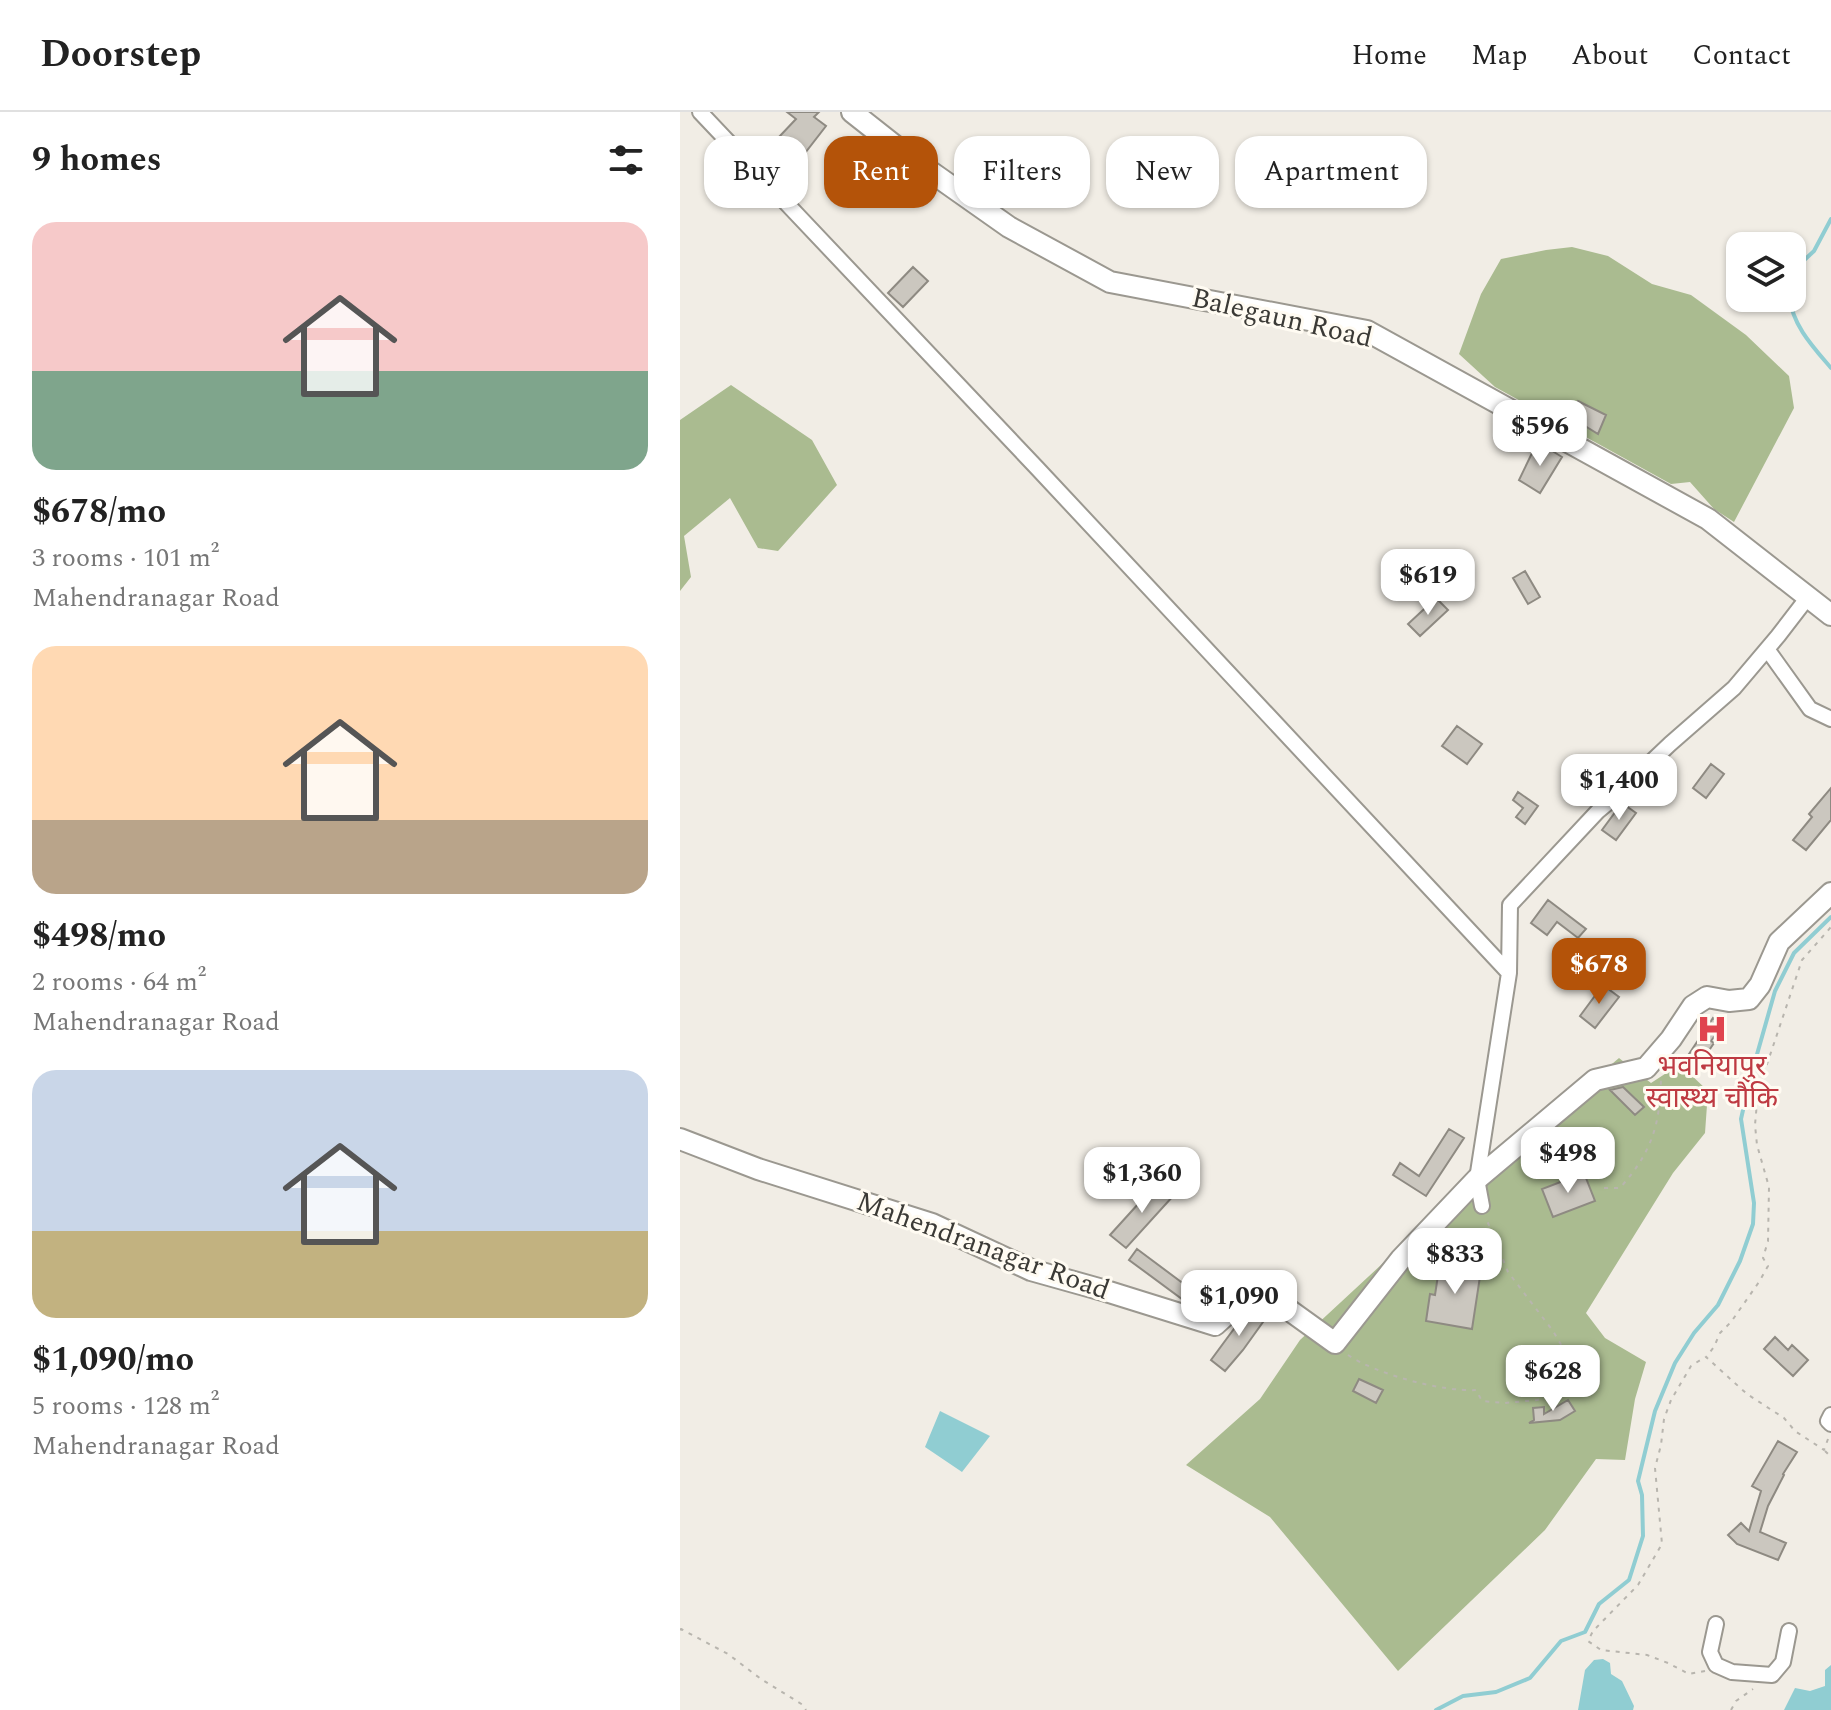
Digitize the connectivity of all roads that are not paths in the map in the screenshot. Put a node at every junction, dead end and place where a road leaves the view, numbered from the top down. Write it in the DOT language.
graph roads {
  1 [pos="700,112"];
  2 [pos="852,112"];
  3 [pos="1808,597"];
  4 [pos="1831,615"];
  5 [pos="1767,649"];
  6 [pos="1831,719"];
  7 [pos="1831,893"];
  8 [pos="1509,973"];
  9 [pos="680,1139"];
  10 [pos="1477,1179"];
  11 [pos="1482,1206"];
  12 [pos="1831,1415"];
  13 [pos="1831,1424"];
  14 [pos="1716,1624"];
  15 [pos="1789,1631"];
  1 -- 8 [label="street"];
  2 -- 3 [label="street, Balegaun Road"];
  3 -- 4 [label="street, Balegaun Road"];
  3 -- 5 [label="street"];
  5 -- 6 [label="street"];
  5 -- 8 [label="street"];
  7 -- 10 [label="street"];
  8 -- 10 [label="street"];
  9 -- 10 [label="street, Mahendranagar Road"];
  10 -- 11 [label="street"];
  12 -- 13 [label="street"];
  14 -- 15 [label="street"];
}
